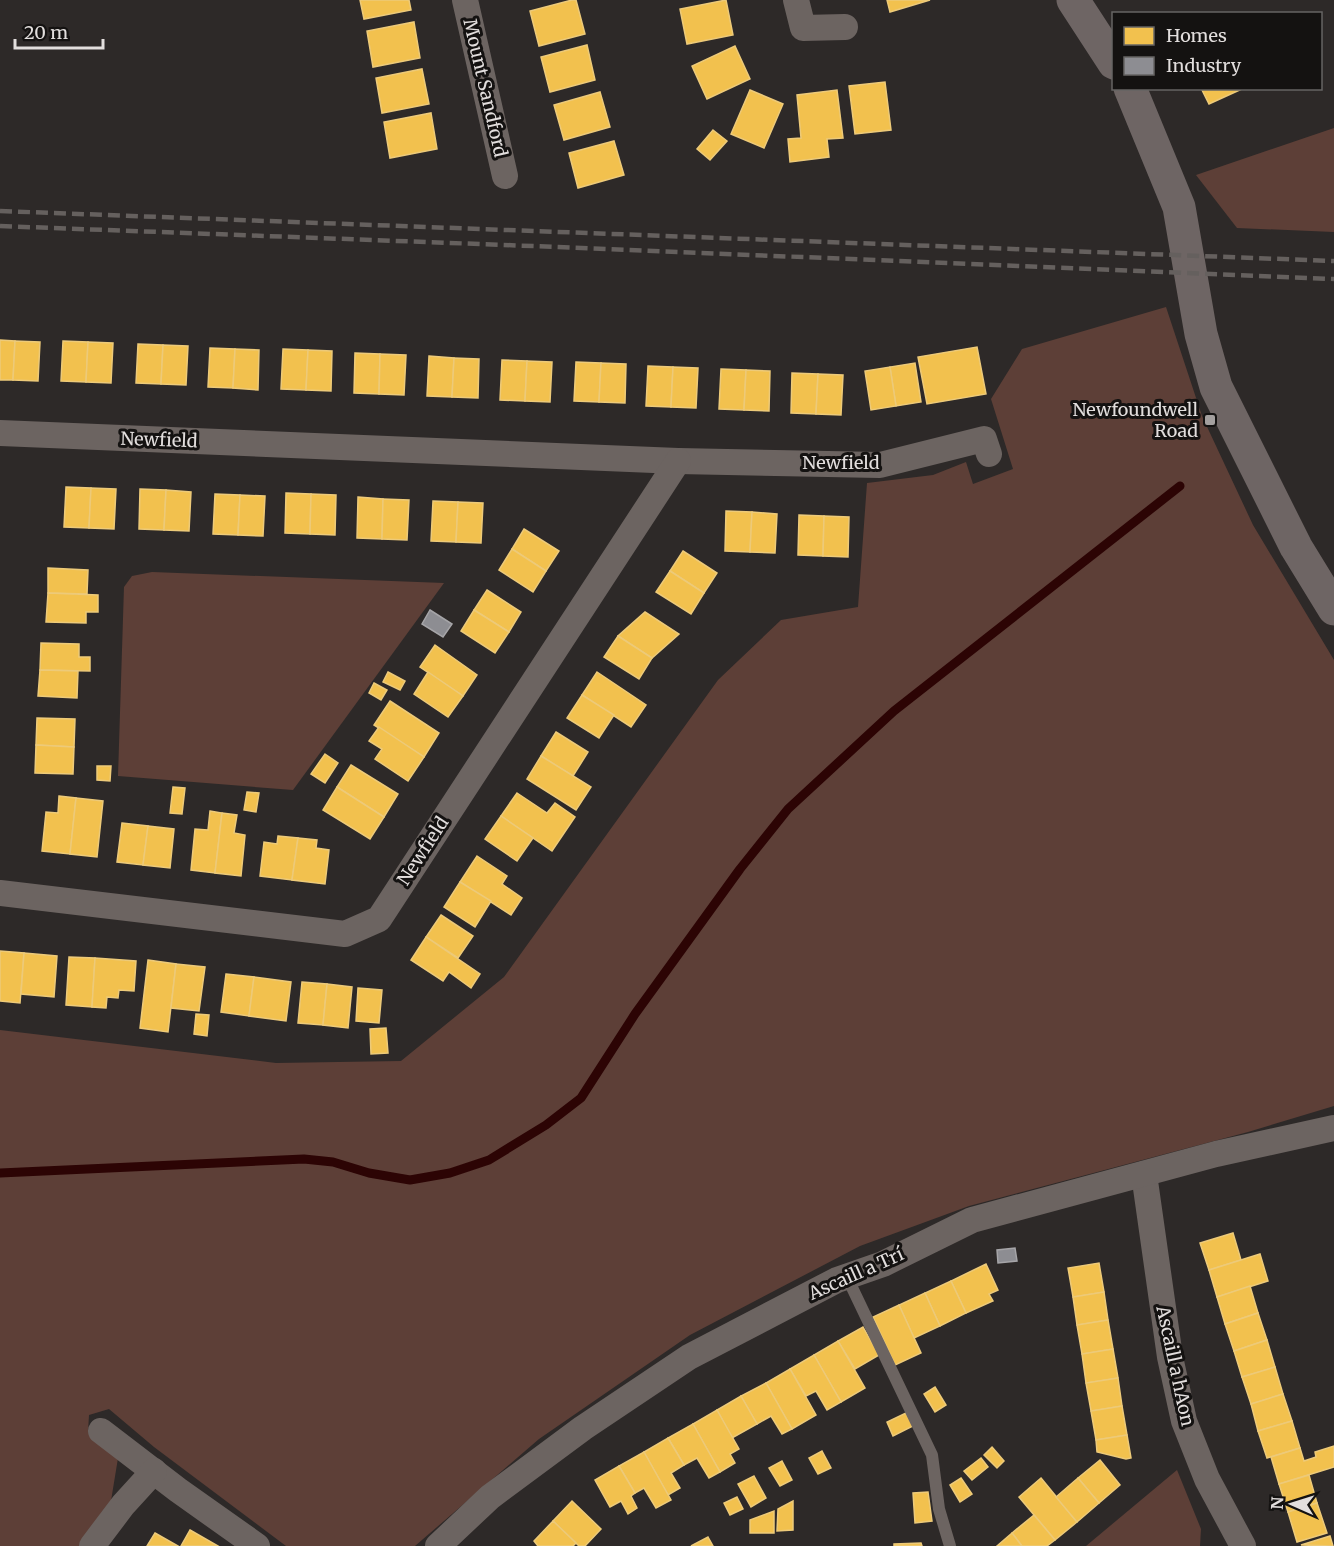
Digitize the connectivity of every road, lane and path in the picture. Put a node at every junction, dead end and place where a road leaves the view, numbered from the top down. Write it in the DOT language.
graph roads {
  1 [pos="465,0"];
  2 [pos="796,0"];
  3 [pos="1072,0"];
  4 [pos="845,27"];
  5 [pos="1112,61"];
  6 [pos="1131,90"];
  7 [pos="505,176"];
  8 [pos="0,433"];
  9 [pos="989,454"];
  10 [pos="678,461"];
  11 [pos="1334,609"];
  12 [pos="0,893"];
  13 [pos="1334,1128"];
  14 [pos="1144,1174"];
  15 [pos="847,1277"];
  16 [pos="101,1431"];
  17 [pos="154,1471"];
  18 [pos="92,1546"];
  19 [pos="257,1546"];
  20 [pos="438,1546"];
  21 [pos="950,1546"];
  22 [pos="1243,1546"];
  1 -- 7 [label="street, Mount Sandford"];
  2 -- 4 [label="street"];
  3 -- 5 [label="main road"];
  6 -- 11 [label="main road"];
  8 -- 10 [label="street, Newfield"];
  9 -- 10 [label="street, Newfield"];
  10 -- 12 [label="street, Newfield"];
  13 -- 14 [label="street, Ascaill a Trí"];
  14 -- 15 [label="street, Ascaill a Trí"];
  14 -- 22 [label="street, Ascaill a hAon"];
  15 -- 20 [label="street, Ascaill a Trí"];
  15 -- 21 [label="lane"];
  16 -- 17 [label="street"];
  17 -- 18 [label="street"];
  17 -- 19 [label="street"];
}
